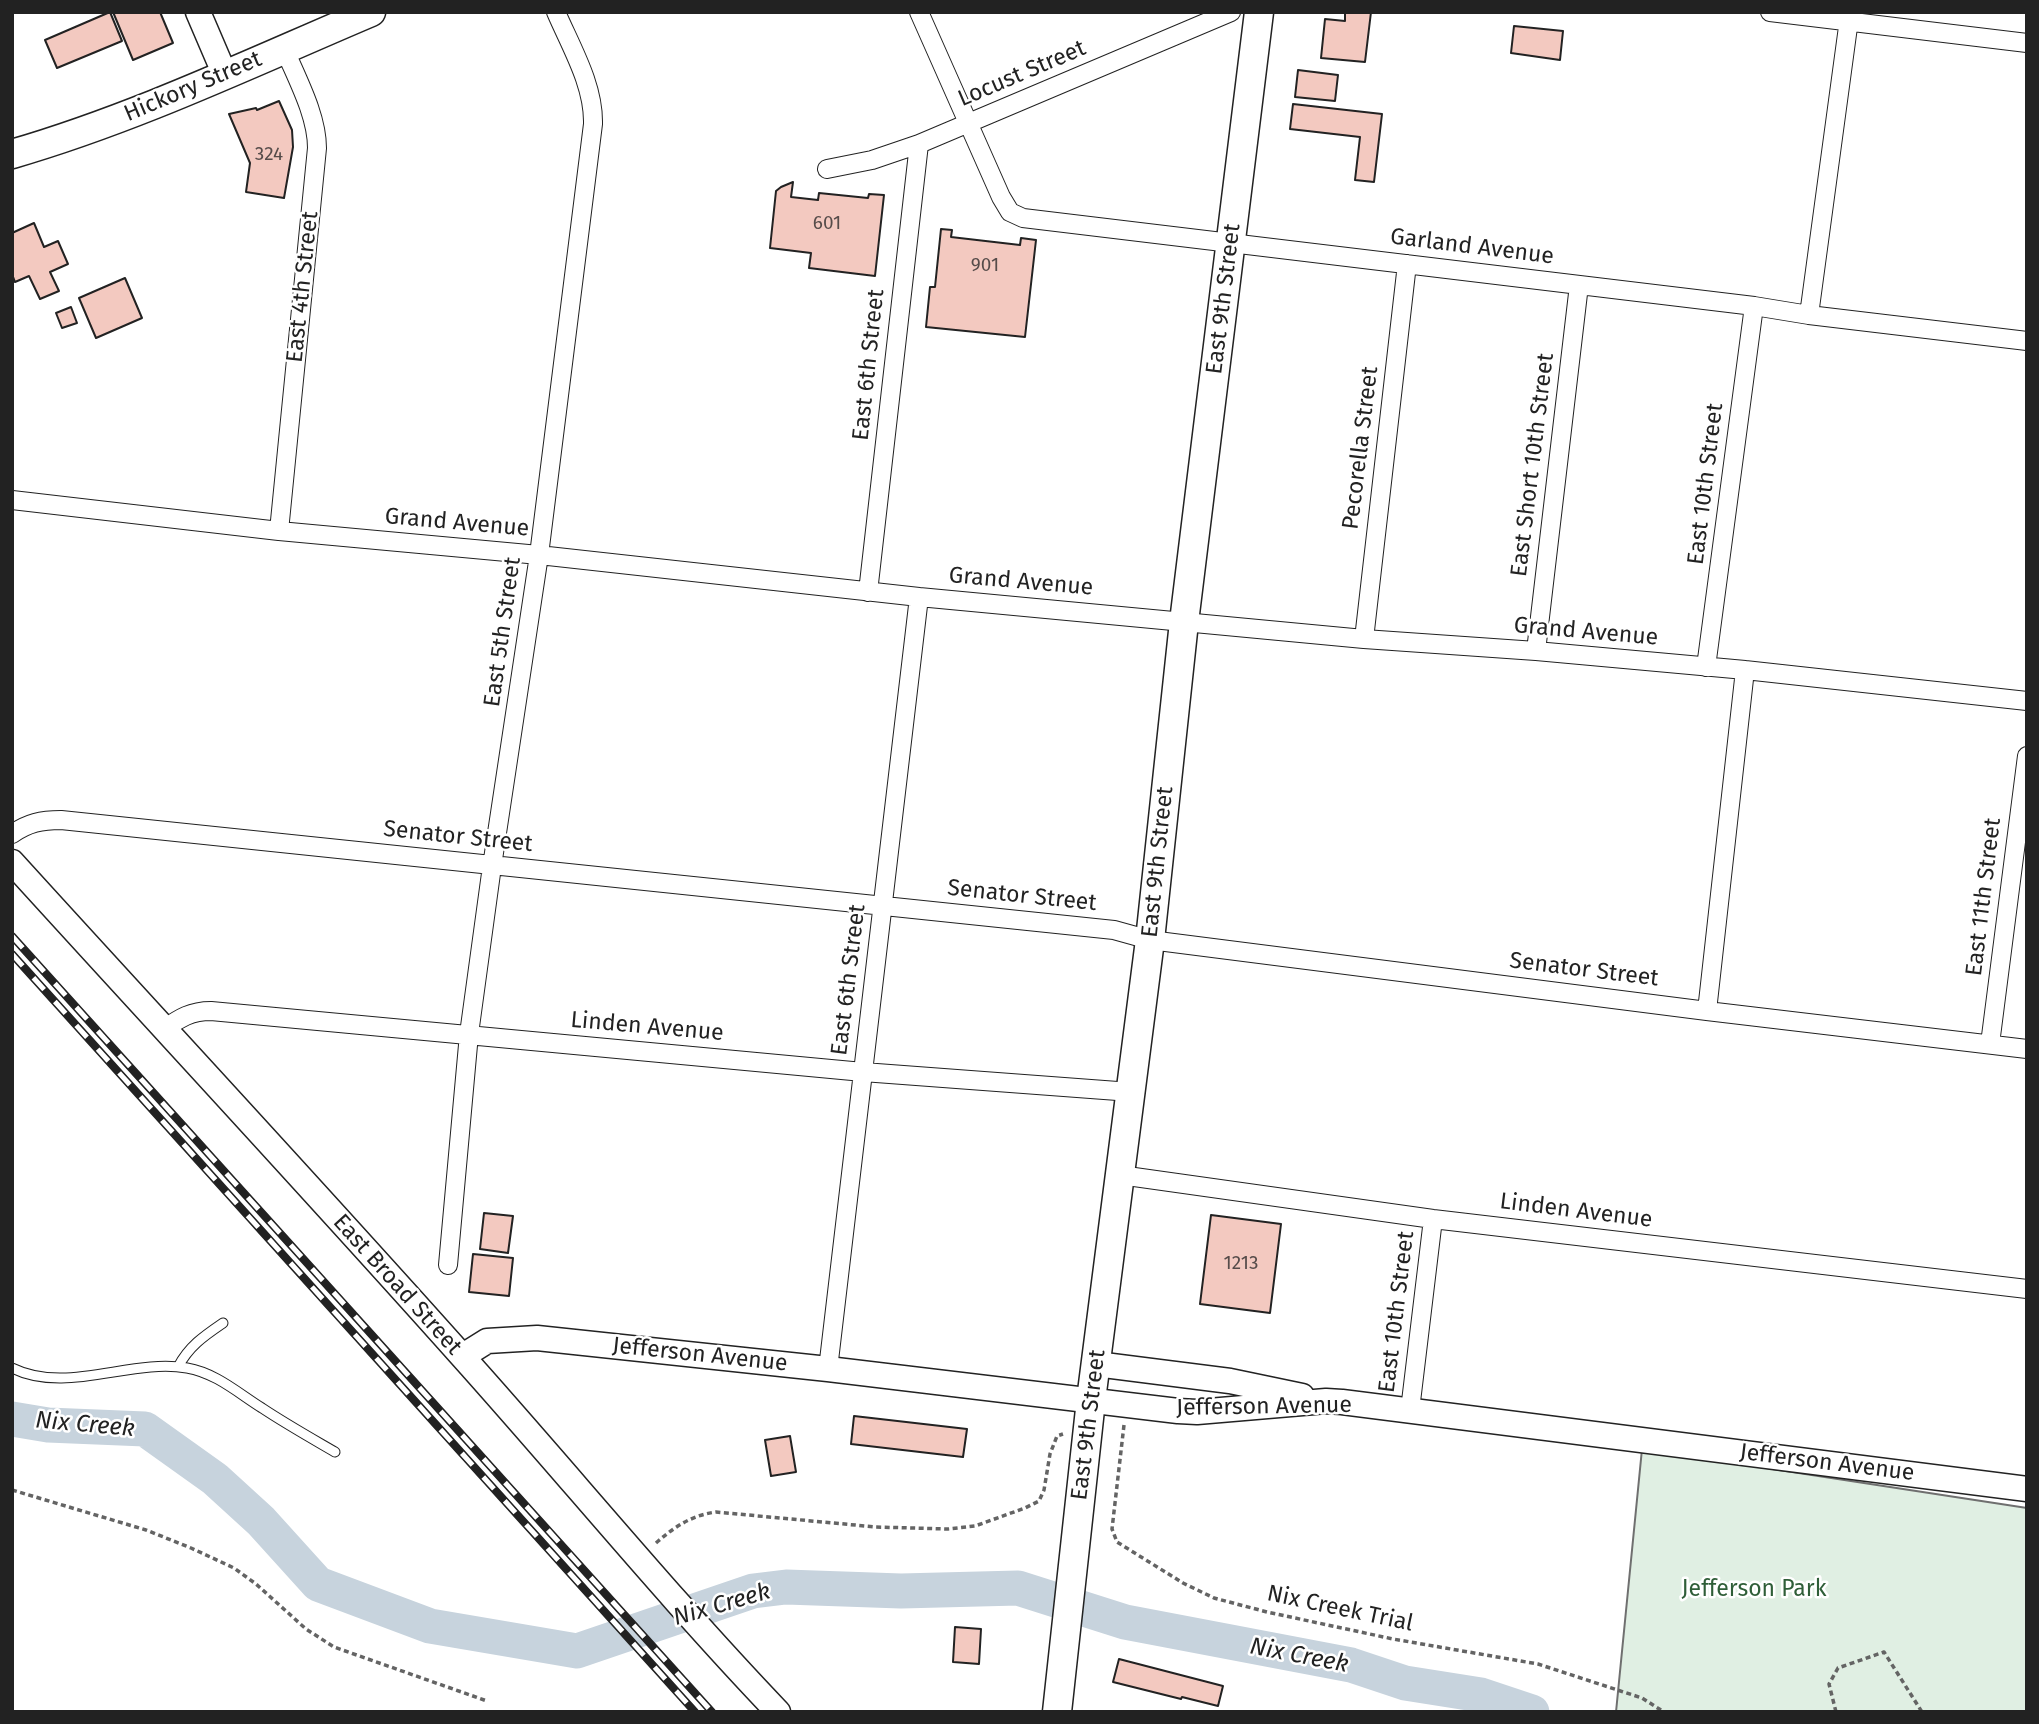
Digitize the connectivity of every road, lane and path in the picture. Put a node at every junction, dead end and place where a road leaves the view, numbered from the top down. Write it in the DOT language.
graph roads {
  1 [pos="198,12"];
  2 [pos="371,12"];
  3 [pos="556,12"];
  4 [pos="919,12"];
  5 [pos="1231,12"];
  6 [pos="1259,12"];
  7 [pos="1770,12"];
  8 [pos="1850,17"];
  9 [pos="2027,43"];
  10 [pos="285,48"];
  11 [pos="225,75"];
  12 [pos="969,123"];
  13 [pos="919,144"];
  14 [pos="12,154"];
  15 [pos="827,169"];
  16 [pos="1231,243"];
  17 [pos="1407,264"];
  18 [pos="1579,285"];
  19 [pos="1754,306"];
  20 [pos="1809,315"];
  21 [pos="2027,341"];
  22 [pos="12,500"];
  23 [pos="279,531"];
  24 [pos="539,555"];
  25 [pos="868,592"];
  26 [pos="919,597"];
  27 [pos="1184,622"];
  28 [pos="1364,639"];
  29 [pos="1536,651"];
  30 [pos="1706,667"];
  31 [pos="1745,670"];
  32 [pos="2027,701"];
  33 [pos="2027,755"];
  34 [pos="12,834"];
  35 [pos="12,862"];
  36 [pos="492,866"];
  37 [pos="883,906"];
  38 [pos="1150,940"];
  39 [pos="1707,1011"];
  40 [pos="164,1029"];
  41 [pos="469,1034"];
  42 [pos="1990,1044"];
  43 [pos="2027,1049"];
  44 [pos="863,1072"];
  45 [pos="1131,1092"];
  46 [pos="1120,1175"];
  47 [pos="1433,1219"];
  48 [pos="448,1265"];
  49 [pos="2027,1289"];
  50 [pos="223,1323"];
  51 [pos="463,1356"];
  52 [pos="1096,1363"];
  53 [pos="178,1367"];
  54 [pos="12,1368"];
  55 [pos="828,1369"];
  56 [pos="1091,1400"];
  57 [pos="1326,1401"];
  58 [pos="1410,1410"];
  59 [pos="1065,1434"];
  60 [pos="1122,1440"];
  61 [pos="335,1452"];
  62 [pos="2027,1489"];
  63 [pos="12,1490"];
  64 [pos="656,1543"];
  65 [pos="487,1701"];
  66 [pos="778,1712"];
  67 [pos="1057,1712"];
  68 [pos="1664,1712"];
  69 [pos="1836,1712"];
  70 [pos="1922,1712"];
  1 -- 11 [label="street"];
  2 -- 10 [label="main road, Hickory Street"];
  3 -- 24 [label="street, East 5th Street"];
  4 -- 12 [label="street"];
  5 -- 12 [label="street, Locust Street"];
  6 -- 16 [label="main road, East 9th Street"];
  7 -- 8 [label="street"];
  8 -- 9 [label="street"];
  8 -- 20 [label="street"];
  10 -- 11 [label="main road, Hickory Street"];
  10 -- 23 [label="street, East 4th Street"];
  11 -- 14 [label="main road, Hickory Street"];
  12 -- 13 [label="street, Locust Street"];
  12 -- 16 [label="street, Garland Avenue"];
  13 -- 15 [label="street, Locust Street"];
  13 -- 25 [label="street, East 6th Street"];
  16 -- 17 [label="street, Garland Avenue"];
  16 -- 27 [label="main road, East 9th Street"];
  17 -- 18 [label="street, Garland Avenue"];
  17 -- 28 [label="street, Pecorella Street"];
  18 -- 19 [label="street, Garland Avenue"];
  18 -- 29 [label="street, East Short 10th Street"];
  19 -- 20 [label="street, Garland Avenue"];
  19 -- 30 [label="street, East 10th Street"];
  20 -- 21 [label="street, Garland Avenue"];
  22 -- 23 [label="street, Grand Avenue"];
  23 -- 24 [label="street, Grand Avenue"];
  24 -- 25 [label="street, Grand Avenue"];
  24 -- 36 [label="street, East 5th Street"];
  25 -- 26 [label="street, Grand Avenue"];
  26 -- 27 [label="street, Grand Avenue"];
  26 -- 37 [label="street, East 6th Street"];
  27 -- 28 [label="street, Grand Avenue"];
  27 -- 38 [label="main road, East 9th Street"];
  28 -- 29 [label="street, Grand Avenue"];
  29 -- 30 [label="street, Grand Avenue"];
  30 -- 31 [label="street, Grand Avenue"];
  31 -- 32 [label="street, Grand Avenue"];
  31 -- 39 [label="street"];
  33 -- 42 [label="street, East 11th Street"];
  34 -- 36 [label="street, Senator Street"];
  35 -- 40 [label="street, East Broad Street"];
  36 -- 37 [label="street, Senator Street"];
  36 -- 41 [label="street, East 5th Street"];
  37 -- 38 [label="street, Senator Street"];
  37 -- 44 [label="street, East 6th Street"];
  38 -- 39 [label="street, Senator Street"];
  38 -- 45 [label="main road, East 9th Street"];
  39 -- 42 [label="street, Senator Street"];
  40 -- 41 [label="street, Linden Avenue"];
  40 -- 51 [label="street, East Broad Street"];
  41 -- 44 [label="street, Linden Avenue"];
  41 -- 48 [label="street, East 5th Street"];
  42 -- 43 [label="street, Senator Street"];
  44 -- 45 [label="street, Linden Avenue"];
  44 -- 55 [label="street, East 6th Street"];
  45 -- 46 [label="main road, East 9th Street"];
  46 -- 47 [label="street, Linden Avenue"];
  46 -- 52 [label="main road, East 9th Street"];
  47 -- 49 [label="street, Linden Avenue"];
  47 -- 58 [label="street, East 10th Street"];
  50 -- 53 [label="lane"];
  51 -- 55 [label="street, Jefferson Avenue"];
  51 -- 66 [label="street, East Broad Street"];
  52 -- 56 [label="main road, East 9th Street"];
  52 -- 57 [label="street"];
  53 -- 54 [label="lane"];
  53 -- 61 [label="lane"];
  55 -- 56 [label="street, Jefferson Avenue"];
  56 -- 57 [label="street, Jefferson Avenue"];
  56 -- 67 [label="main road, East 9th Street"];
  57 -- 58 [label="street, Jefferson Avenue"];
  58 -- 62 [label="street, Jefferson Avenue"];
  59 -- 64 [label="path"];
  60 -- 68 [label="path, Nix Creek Trial"];
  63 -- 65 [label="path"];
  69 -- 70 [label="path"];
}
